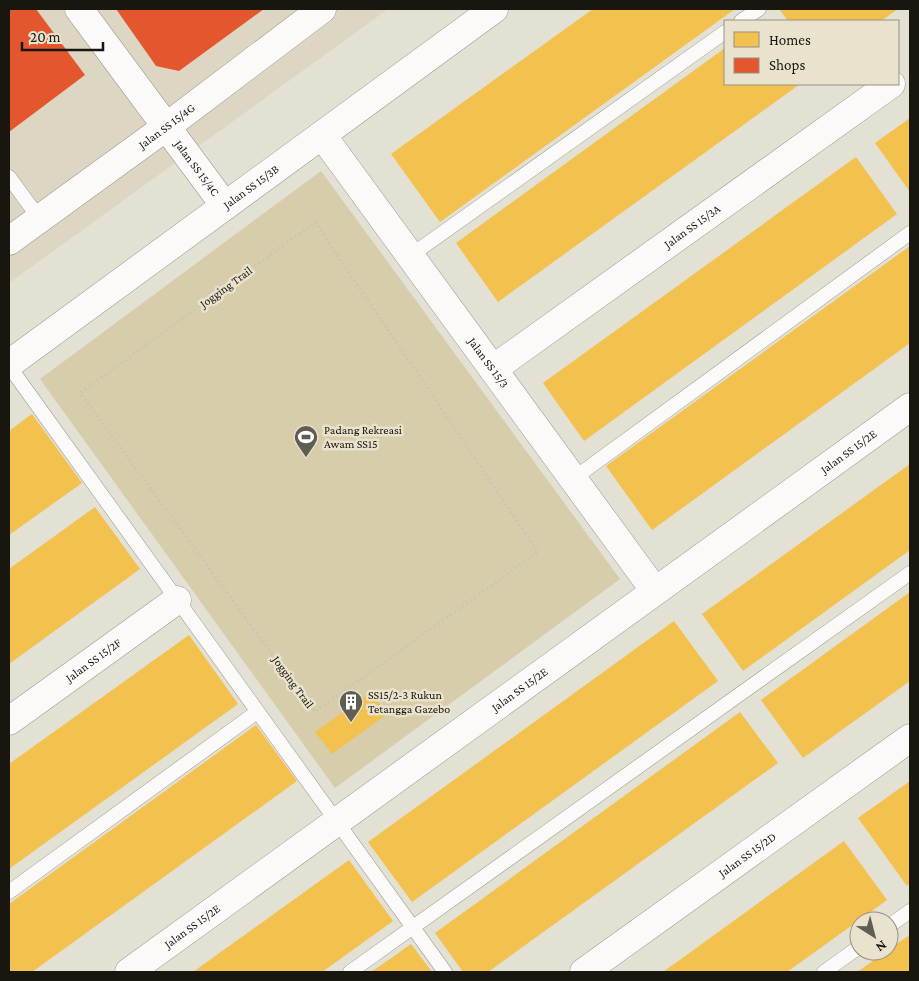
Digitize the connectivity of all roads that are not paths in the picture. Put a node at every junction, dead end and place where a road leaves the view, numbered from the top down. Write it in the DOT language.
graph roads {
  1 [pos="79,9"];
  2 [pos="322,9"];
  3 [pos="494,9"];
  4 [pos="759,9"];
  5 [pos="742,20"];
  6 [pos="724,33"];
  7 [pos="910,70"];
  8 [pos="899,78"];
  9 [pos="891,85"];
  10 [pos="166,127"];
  11 [pos="322,135"];
  12 [pos="9,176"];
  13 [pos="225,206"];
  14 [pos="39,218"];
  15 [pos="910,233"];
  16 [pos="9,241"];
  17 [pos="410,256"];
  18 [pos="9,365"];
  19 [pos="493,369"];
  20 [pos="910,407"];
  21 [pos="573,479"];
  22 [pos="910,573"];
  23 [pos="655,592"];
  24 [pos="177,600"];
  25 [pos="258,712"];
  26 [pos="9,722"];
  27 [pos="910,738"];
  28 [pos="337,822"];
  29 [pos="9,892"];
  30 [pos="910,911"];
  31 [pos="899,919"];
  32 [pos="413,927"];
  33 [pos="849,955"];
  34 [pos="129,972"];
  35 [pos="350,972"];
  36 [pos="445,972"];
  37 [pos="584,972"];
  38 [pos="824,972"];
  1 -- 10 [label="street, Jalan SS 15/4C"];
  2 -- 10 [label="street, Jalan SS 15/4G"];
  3 -- 11 [label="street, Jalan SS 15/3B"];
  4 -- 5 [label="lane"];
  6 -- 17 [label="lane"];
  7 -- 8 [label="street"];
  9 -- 19 [label="street, Jalan SS 15/3A"];
  10 -- 13 [label="street, Jalan SS 15/4C"];
  10 -- 14 [label="street, Jalan SS 15/4G"];
  11 -- 13 [label="street, Jalan SS 15/3B"];
  11 -- 17 [label="street, Jalan SS 15/3"];
  12 -- 14 [label="lane"];
  13 -- 18 [label="street, Jalan SS 15/3B"];
  14 -- 16 [label="street, Jalan SS 15/4G"];
  15 -- 21 [label="lane"];
  17 -- 19 [label="street, Jalan SS 15/3"];
  18 -- 24 [label="lane"];
  19 -- 21 [label="street, Jalan SS 15/3"];
  20 -- 23 [label="street, Jalan SS 15/2E"];
  21 -- 23 [label="street, Jalan SS 15/3"];
  22 -- 32 [label="lane"];
  23 -- 28 [label="street, Jalan SS 15/2E"];
  24 -- 25 [label="lane"];
  24 -- 26 [label="street, Jalan SS 15/2F"];
  25 -- 28 [label="lane"];
  25 -- 29 [label="lane"];
  27 -- 37 [label="street, Jalan SS 15/2D"];
  28 -- 32 [label="lane"];
  28 -- 34 [label="street, Jalan SS 15/2E"];
  30 -- 31 [label="lane"];
  32 -- 35 [label="lane"];
  32 -- 36 [label="lane"];
  33 -- 38 [label="lane"];
}
